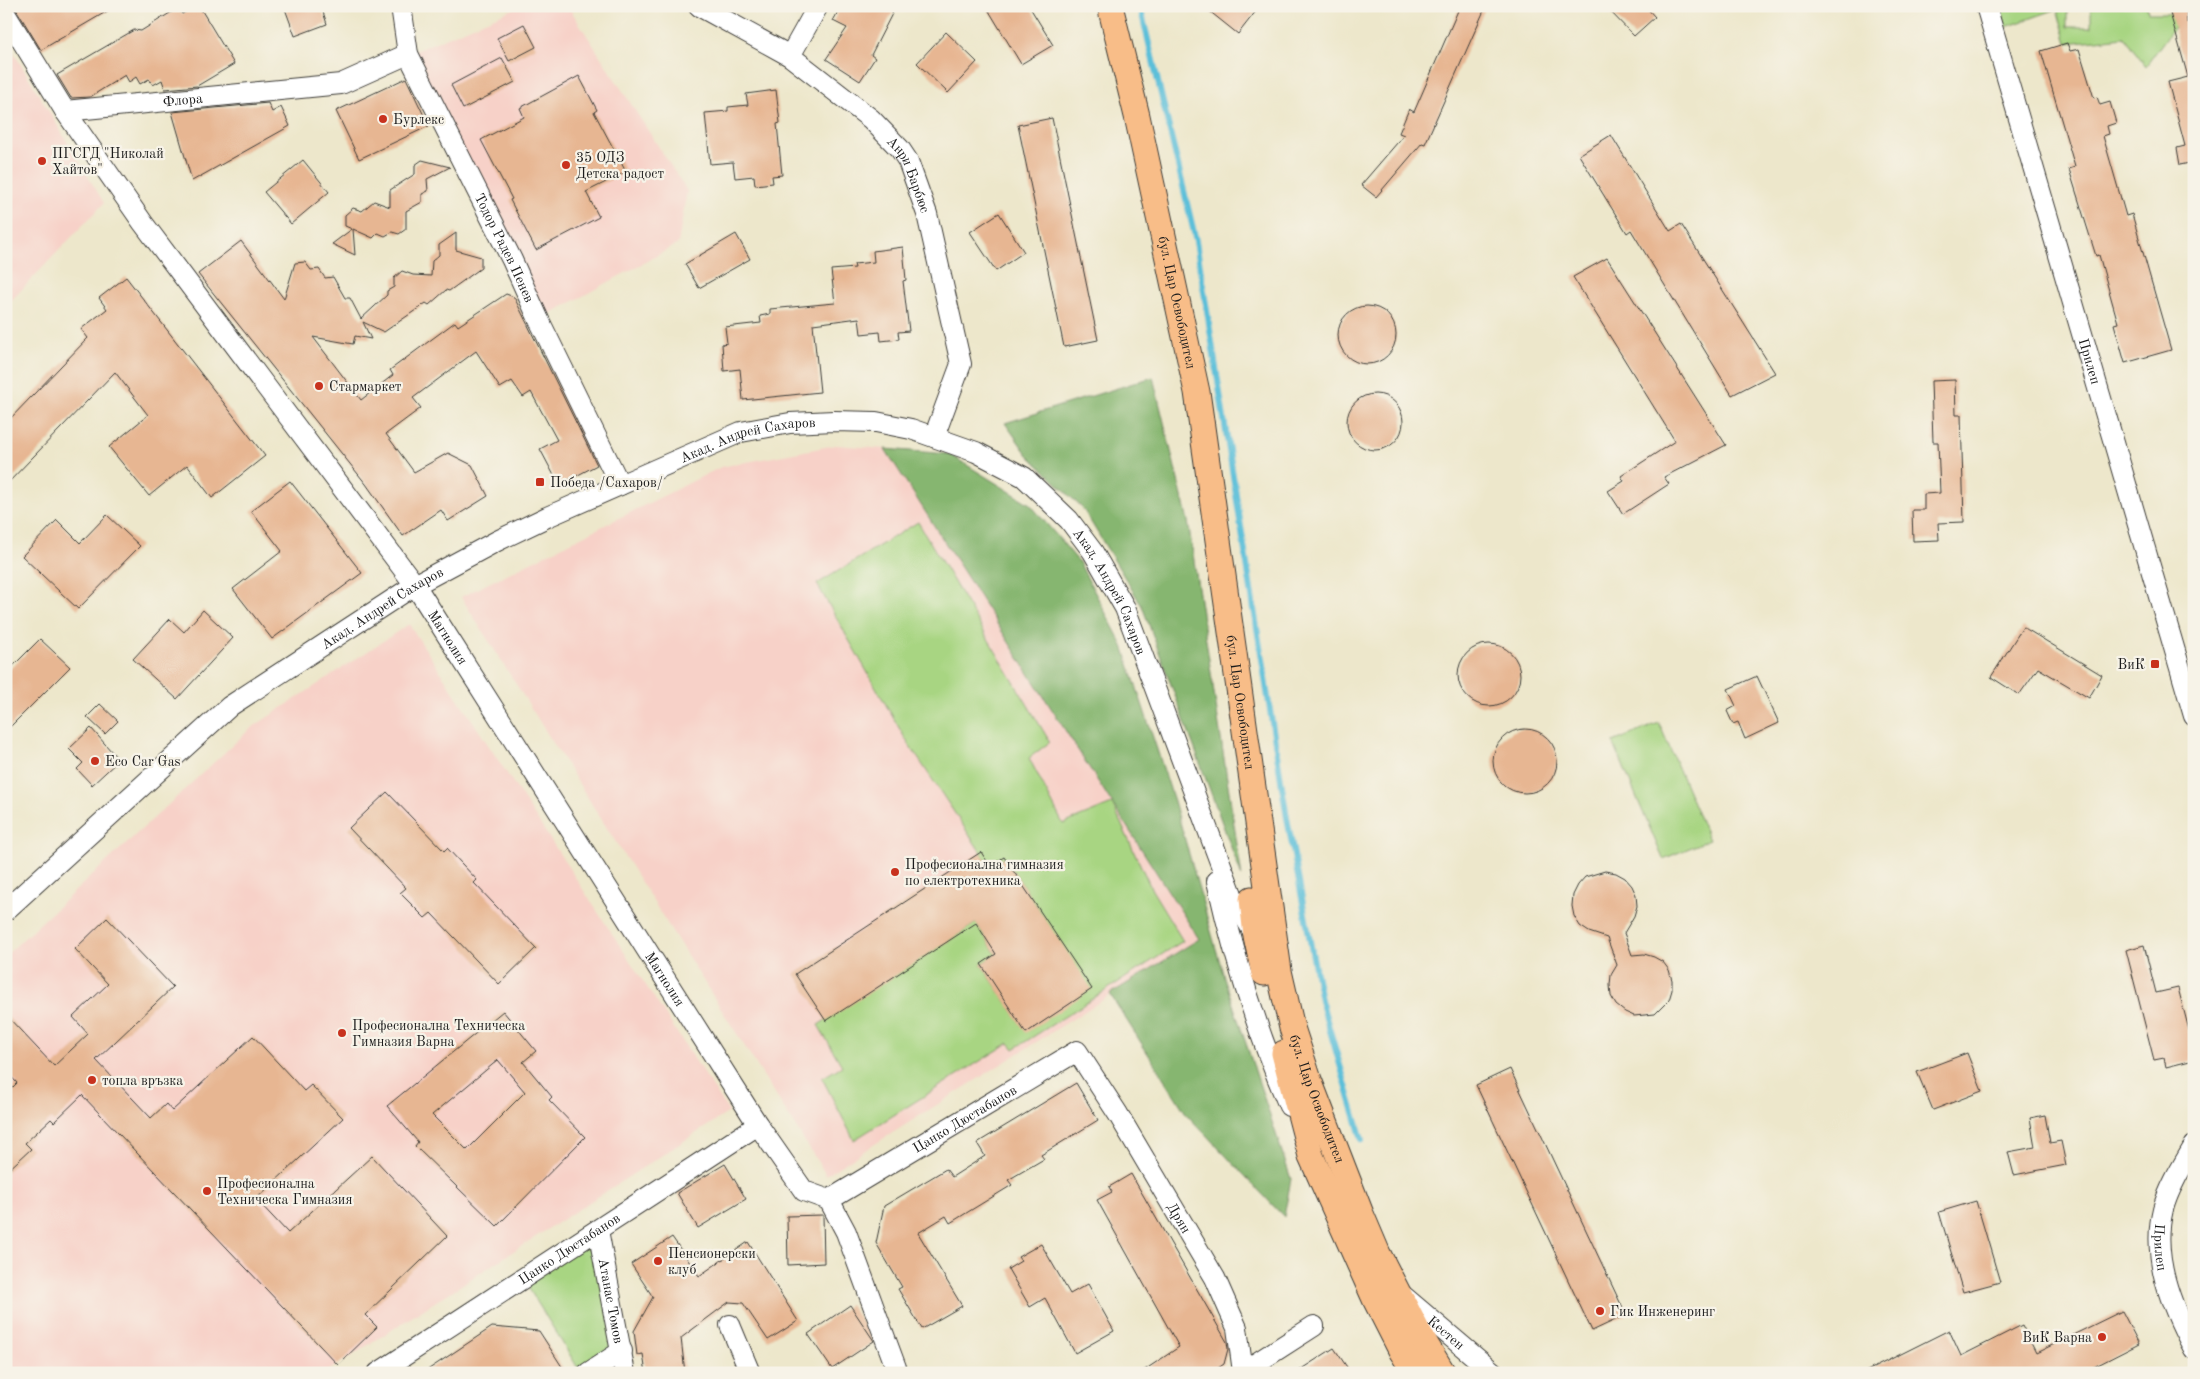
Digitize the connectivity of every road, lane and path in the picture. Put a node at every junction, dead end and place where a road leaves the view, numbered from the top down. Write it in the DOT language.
graph roads {
  1 [pos="401,6"];
  2 [pos="699,6"];
  3 [pos="818,6"];
  4 [pos="1096,6"];
  5 [pos="1110,6"];
  6 [pos="1986,6"];
  7 [pos="6,14"];
  8 [pos="408,54"];
  9 [pos="790,56"];
  10 [pos="65,111"];
  11 [pos="934,437"];
  12 [pos="620,485"];
  13 [pos="415,585"];
  14 [pos="2193,707"];
  15 [pos="1203,816"];
  16 [pos="10,900"];
  17 [pos="1256,936"];
  18 [pos="1279,971"];
  19 [pos="1093,1072"];
  20 [pos="758,1125"];
  21 [pos="2194,1146"];
  22 [pos="1311,1156"];
  23 [pos="829,1200"];
  24 [pos="598,1230"];
  25 [pos="1397,1292"];
  26 [pos="730,1325"];
  27 [pos="1314,1326"];
  28 [pos="2194,1349"];
  29 [pos="622,1351"];
  30 [pos="1242,1372"];
  31 [pos="378,1373"];
  32 [pos="588,1373"];
  33 [pos="625,1373"];
  34 [pos="750,1373"];
  35 [pos="898,1373"];
  36 [pos="1415,1373"];
  37 [pos="1443,1373"];
  38 [pos="1494,1373"];
  1 -- 8 [label="street, Тодор Радев Пенев"];
  2 -- 9 [label="street, Анри Барбюс"];
  3 -- 9 [label="street"];
  4 -- 17 [label="main road, бул. Цар Освободител"];
  5 -- 18 [label="main road, бул. Цар Освободител"];
  6 -- 14 [label="street, Прилеп"];
  7 -- 10 [label="street"];
  8 -- 10 [label="street, Флора"];
  8 -- 12 [label="street, Тодор Радев Пенев"];
  9 -- 11 [label="street, Анри Барбюс"];
  10 -- 13 [label="street, Магнолия"];
  11 -- 12 [label="street, Акад. Андрей Сахаров"];
  11 -- 15 [label="street, Акад. Андрей Сахаров"];
  12 -- 13 [label="street, Акад. Андрей Сахаров"];
  13 -- 16 [label="street, Акад. Андрей Сахаров"];
  13 -- 20 [label="street, Магнолия"];
  15 -- 17 [label="street"];
  15 -- 22 [label="street"];
  17 -- 18 [label="street"];
  17 -- 22 [label="main road, бул. Цар Освободител"];
  18 -- 25 [label="main road, бул. Цар Освободител"];
  19 -- 23 [label="street, Цанко Дюстабанов"];
  19 -- 30 [label="street, Дрян"];
  20 -- 23 [label="street, Магнолия"];
  20 -- 24 [label="street, Цанко Дюстабанов"];
  21 -- 28 [label="street, Прилеп"];
  22 -- 36 [label="main road, бул. Цар Освободител"];
  23 -- 35 [label="street"];
  24 -- 29 [label="street, Атанас Томов"];
  24 -- 31 [label="street, Цанко Дюстабанов"];
  25 -- 37 [label="main road, бул. Цар Освободител"];
  25 -- 38 [label="street, Кестен"];
  26 -- 34 [label="street"];
  27 -- 30 [label="street"];
  29 -- 32 [label="street"];
  29 -- 33 [label="street, Атанас Томов"];
}
